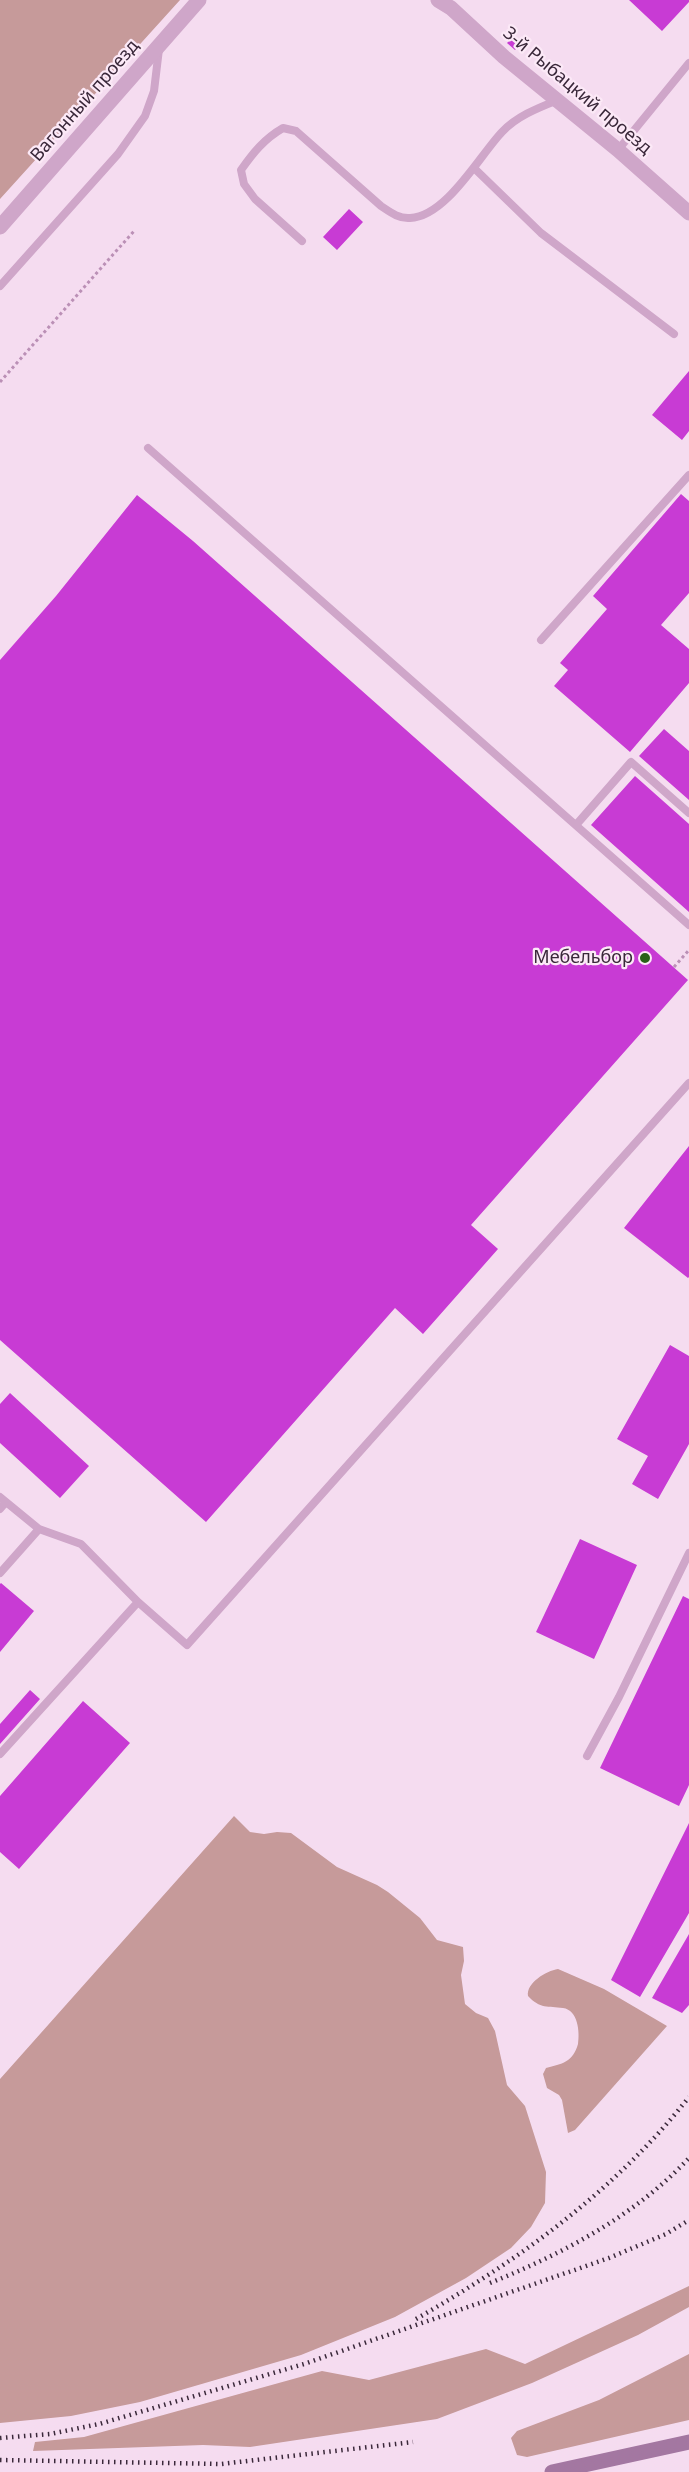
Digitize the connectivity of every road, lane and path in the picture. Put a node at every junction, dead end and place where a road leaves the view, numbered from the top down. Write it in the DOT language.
graph roads {
  1 [pos="199,0"];
  2 [pos="438,0"];
  3 [pos="159,46"];
  4 [pos="689,63"];
  5 [pos="558,100"];
  6 [pos="618,150"];
  7 [pos="474,168"];
  8 [pos="689,213"];
  9 [pos="0,227"];
  10 [pos="134,231"];
  11 [pos="302,241"];
  12 [pos="0,286"];
  13 [pos="674,334"];
  14 [pos="0,382"];
  15 [pos="148,448"];
  16 [pos="689,475"];
  17 [pos="541,640"];
  18 [pos="689,813"];
  19 [pos="576,825"];
  20 [pos="689,925"];
  21 [pos="689,950"];
  22 [pos="674,967"];
  23 [pos="689,1083"];
  24 [pos="2,1503"];
  25 [pos="39,1528"];
  26 [pos="689,1553"];
  27 [pos="0,1573"];
  28 [pos="138,1602"];
  29 [pos="0,1754"];
  30 [pos="587,1756"];
  31 [pos="689,2442"];
  32 [pos="552,2472"];
  1 -- 3 [label="street, Вагонный проезд"];
  2 -- 5 [label="street, 3-й Рыбацкий проезд"];
  3 -- 9 [label="street, Вагонный проезд"];
  3 -- 12 [label="lane"];
  4 -- 6 [label="lane"];
  5 -- 6 [label="street, 3-й Рыбацкий проезд"];
  5 -- 7 [label="lane"];
  6 -- 8 [label="street, 3-й Рыбацкий проезд"];
  7 -- 11 [label="lane"];
  7 -- 13 [label="lane"];
  10 -- 14 [label="path"];
  15 -- 19 [label="lane"];
  16 -- 17 [label="lane"];
  18 -- 19 [label="lane"];
  19 -- 20 [label="lane"];
  21 -- 22 [label="path"];
  23 -- 28 [label="lane"];
  24 -- 25 [label="lane"];
  25 -- 27 [label="lane"];
  25 -- 28 [label="lane"];
  26 -- 30 [label="lane"];
  28 -- 29 [label="lane"];
  31 -- 32 [label="street"];
}
